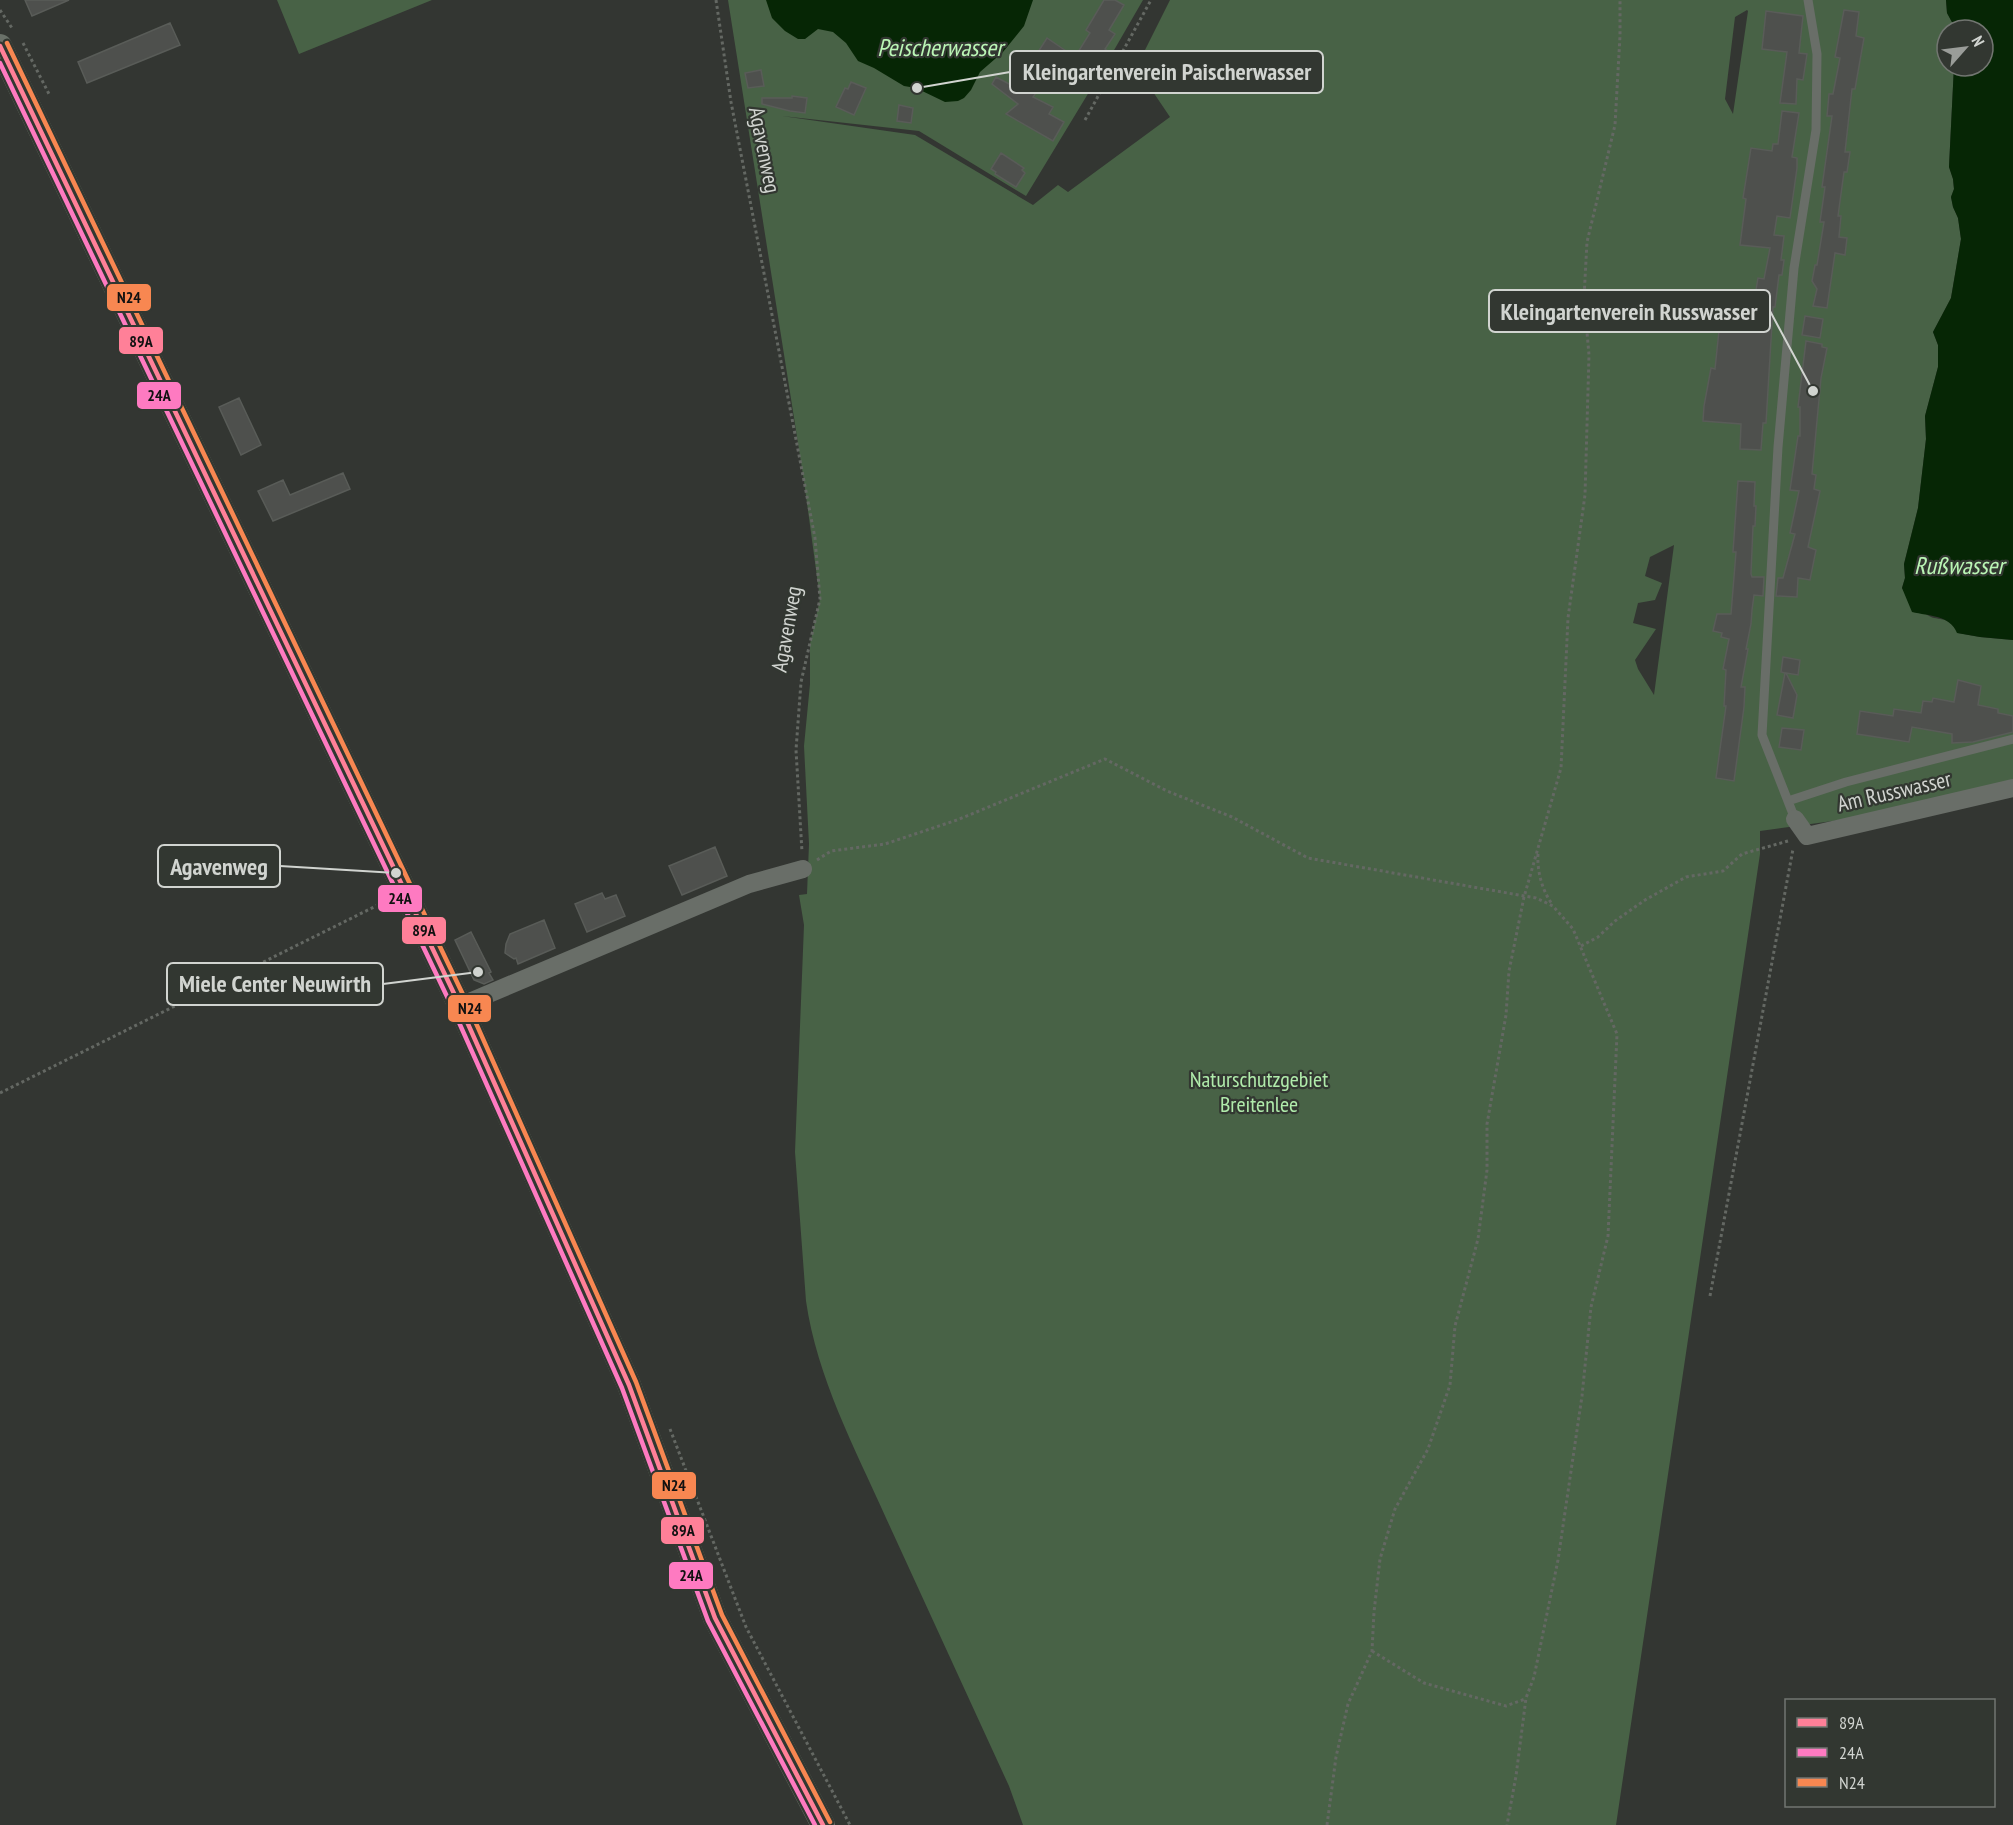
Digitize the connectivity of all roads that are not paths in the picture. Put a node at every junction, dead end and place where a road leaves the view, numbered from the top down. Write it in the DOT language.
graph roads {
  1 [pos="1808,0"];
  2 [pos="5,35"];
  3 [pos="2013,740"];
  4 [pos="2013,788"];
  5 [pos="1788,801"];
  6 [pos="1795,819"];
  7 [pos="803,869"];
  8 [pos="460,1006"];
  9 [pos="823,1825"];
  1 -- 5 [label="lane"];
  2 -- 8 [label="main road"];
  3 -- 5 [label="lane"];
  4 -- 6 [label="street, Am Russwasser"];
  5 -- 6 [label="lane"];
  7 -- 8 [label="street"];
  8 -- 9 [label="main road"];
}
